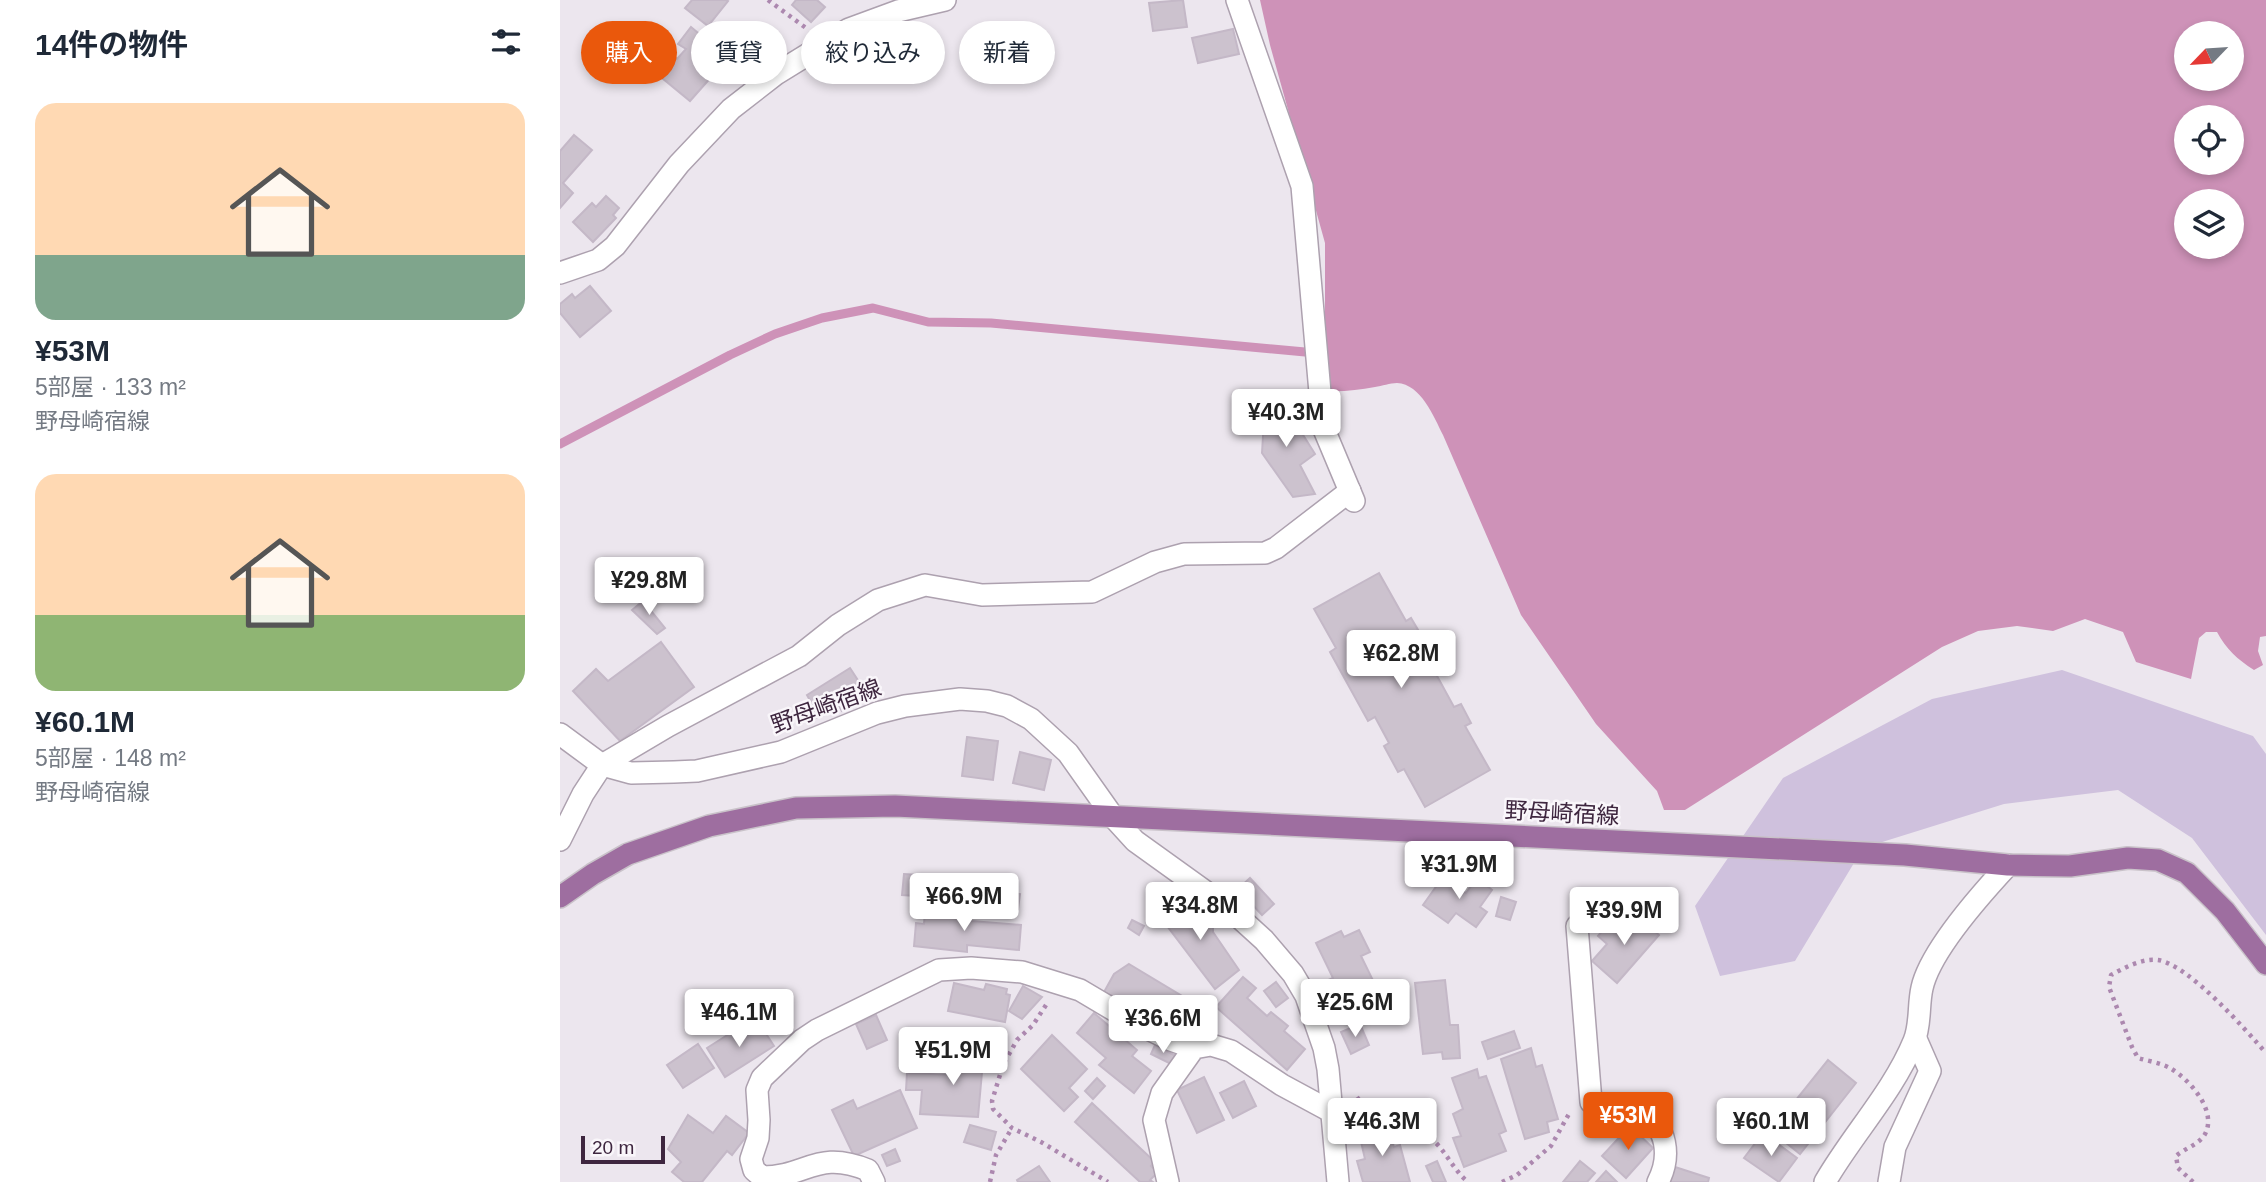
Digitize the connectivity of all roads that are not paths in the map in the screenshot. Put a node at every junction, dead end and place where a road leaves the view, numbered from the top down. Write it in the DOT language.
graph roads {
  1 [pos="945,0"];
  2 [pos="1237,0"];
  3 [pos="560,274"];
  4 [pos="560,734"];
  5 [pos="602,765"];
  6 [pos="1114,818"];
  7 [pos="560,840"];
  8 [pos="2008,865"];
  9 [pos="560,897"];
  10 [pos="1577,926"];
  11 [pos="2266,964"];
  12 [pos="1916,1039"];
  13 [pos="1194,1048"];
  14 [pos="1332,1112"];
  15 [pos="874,1182"];
  16 [pos="1168,1182"];
  17 [pos="1338,1182"];
  18 [pos="1658,1182"];
  19 [pos="1825,1182"];
  20 [pos="1889,1182"];
  1 -- 3 [label="street"];
  2 -- 5 [label="street"];
  4 -- 5 [label="street, 野母崎宿線"];
  5 -- 6 [label="street, 野母崎宿線"];
  5 -- 7 [label="street"];
  6 -- 8 [label="main road, 野母崎宿線"];
  6 -- 9 [label="main road, 野母崎宿線"];
  6 -- 14 [label="street, 野母崎宿線"];
  8 -- 11 [label="main road, 野母崎宿線"];
  8 -- 12 [label="street"];
  10 -- 18 [label="street"];
  12 -- 19 [label="street"];
  12 -- 20 [label="street"];
  13 -- 14 [label="street"];
  13 -- 15 [label="street"];
  13 -- 16 [label="street"];
  14 -- 17 [label="street, 野母崎宿線"];
}
